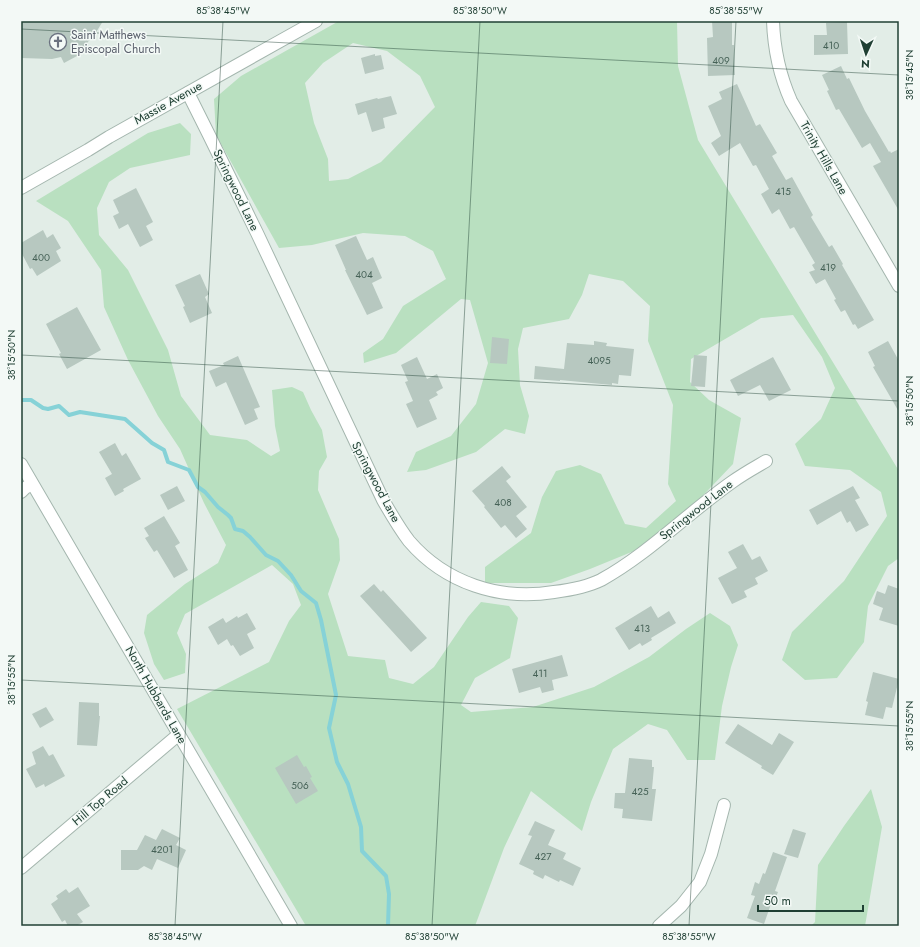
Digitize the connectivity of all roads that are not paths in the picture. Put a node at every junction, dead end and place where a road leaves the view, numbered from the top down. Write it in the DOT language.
graph roads {
  1 [pos="316,21"];
  2 [pos="773,21"];
  3 [pos="188,93"];
  4 [pos="21,188"];
  5 [pos="899,286"];
  6 [pos="766,461"];
  7 [pos="21,464"];
  8 [pos="32,484"];
  9 [pos="21,492"];
  10 [pos="178,735"];
  11 [pos="724,805"];
  12 [pos="21,868"];
  13 [pos="291,926"];
  14 [pos="659,926"];
  1 -- 3 [label="street, Massie Avenue"];
  2 -- 5 [label="street, Trinity Hills Lane"];
  3 -- 4 [label="street, Massie Avenue"];
  3 -- 6 [label="street, Springwood Lane"];
  7 -- 8 [label="street, North Hubbards Lane"];
  8 -- 9 [label="street"];
  8 -- 10 [label="street, North Hubbards Lane"];
  10 -- 12 [label="street, Hill Top Road"];
  10 -- 13 [label="street, North Hubbards Lane"];
  11 -- 14 [label="street"];
}
